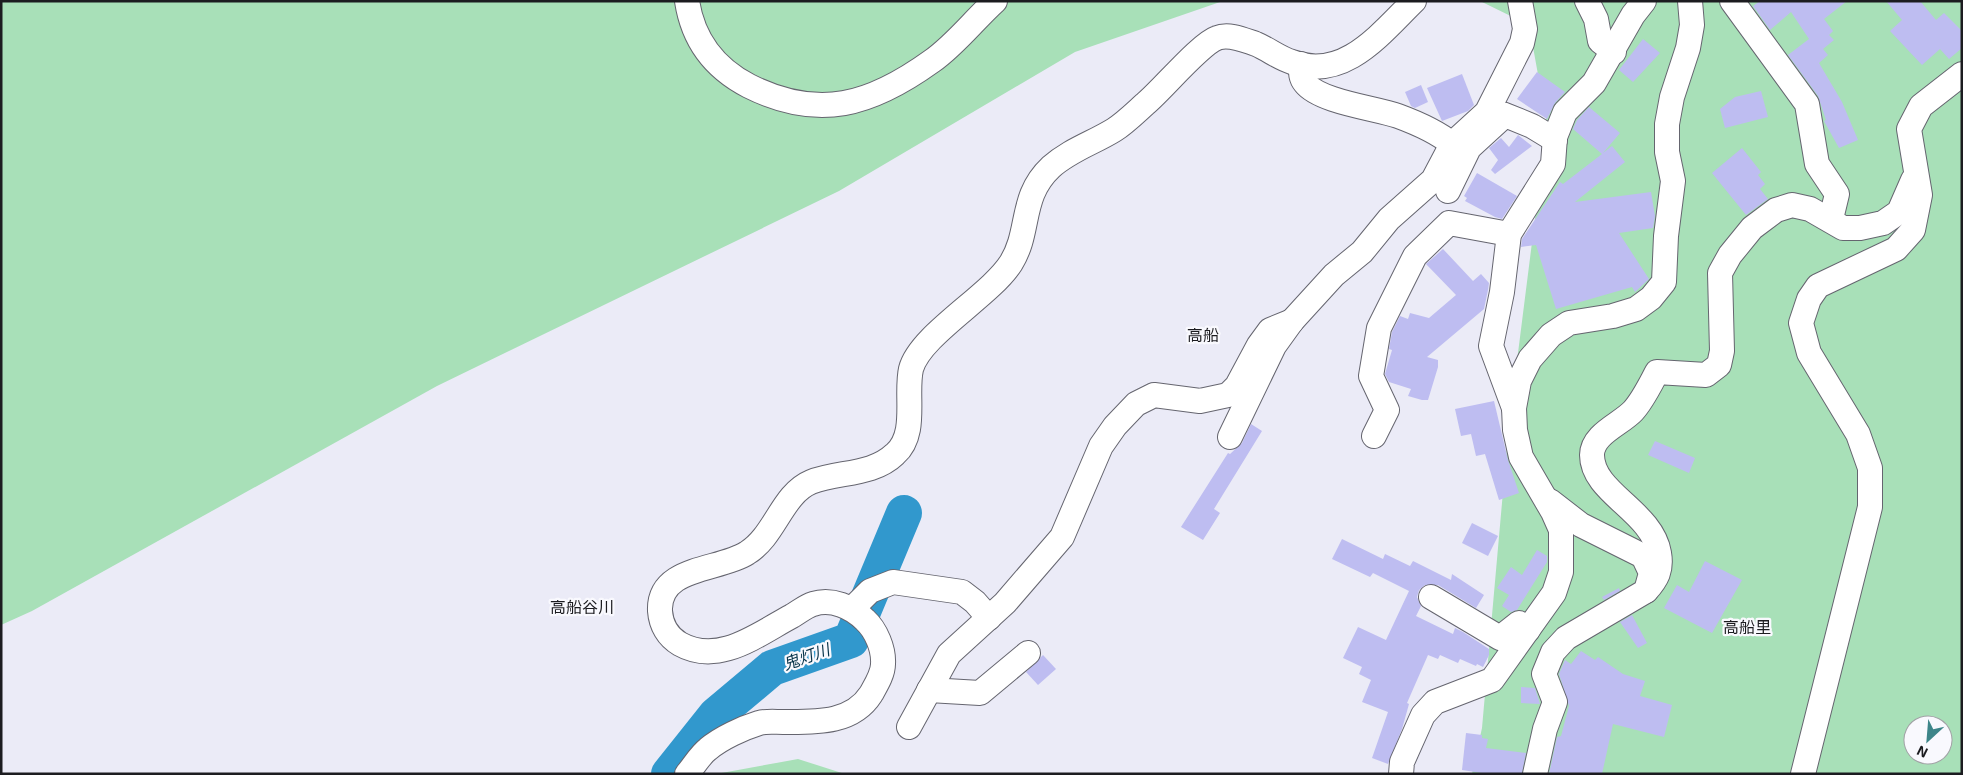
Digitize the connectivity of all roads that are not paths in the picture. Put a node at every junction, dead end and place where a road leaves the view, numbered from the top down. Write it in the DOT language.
graph roads {
  1 [pos="686,1"];
  2 [pos="995,1"];
  3 [pos="1414,1"];
  4 [pos="1520,1"];
  5 [pos="1587,1"];
  6 [pos="1644,1"];
  7 [pos="1690,1"];
  8 [pos="1732,1"];
  9 [pos="1614,52"];
  10 [pos="1301,64"];
  11 [pos="1962,74"];
  12 [pos="1555,140"];
  13 [pos="1452,144"];
  14 [pos="1916,171"];
  15 [pos="1448,191"];
  16 [pos="1831,219"];
  17 [pos="1509,234"];
  18 [pos="1292,321"];
  19 [pos="1514,408"];
  20 [pos="1374,436"];
  21 [pos="1230,438"];
  22 [pos="1544,497"];
  23 [pos="1646,591"];
  24 [pos="1431,597"];
  25 [pos="852,609"];
  26 [pos="989,618"];
  27 [pos="1528,630"];
  28 [pos="1028,653"];
  29 [pos="929,690"];
  30 [pos="909,727"];
  31 [pos="688,774"];
  32 [pos="1401,774"];
  33 [pos="1535,774"];
  34 [pos="1803,774"];
  1 -- 2 [label="street"];
  3 -- 10 [label="street"];
  4 -- 13 [label="street"];
  5 -- 9 [label="street"];
  6 -- 9 [label="street"];
  7 -- 19 [label="street"];
  8 -- 16 [label="street"];
  9 -- 12 [label="street"];
  10 -- 13 [label="street"];
  10 -- 25 [label="street"];
  11 -- 14 [label="street"];
  12 -- 15 [label="street"];
  12 -- 17 [label="street"];
  13 -- 18 [label="street"];
  14 -- 16 [label="street"];
  14 -- 34 [label="street"];
  16 -- 23 [label="street"];
  17 -- 19 [label="street"];
  17 -- 20 [label="street"];
  18 -- 21 [label="street"];
  18 -- 26 [label="street"];
  19 -- 22 [label="street"];
  22 -- 23 [label="street"];
  22 -- 27 [label="street"];
  23 -- 33 [label="street"];
  24 -- 27 [label="street"];
  25 -- 26 [label="street"];
  25 -- 31 [label="street"];
  26 -- 29 [label="street"];
  27 -- 32 [label="street"];
  28 -- 29 [label="street"];
  29 -- 30 [label="street"];
}
